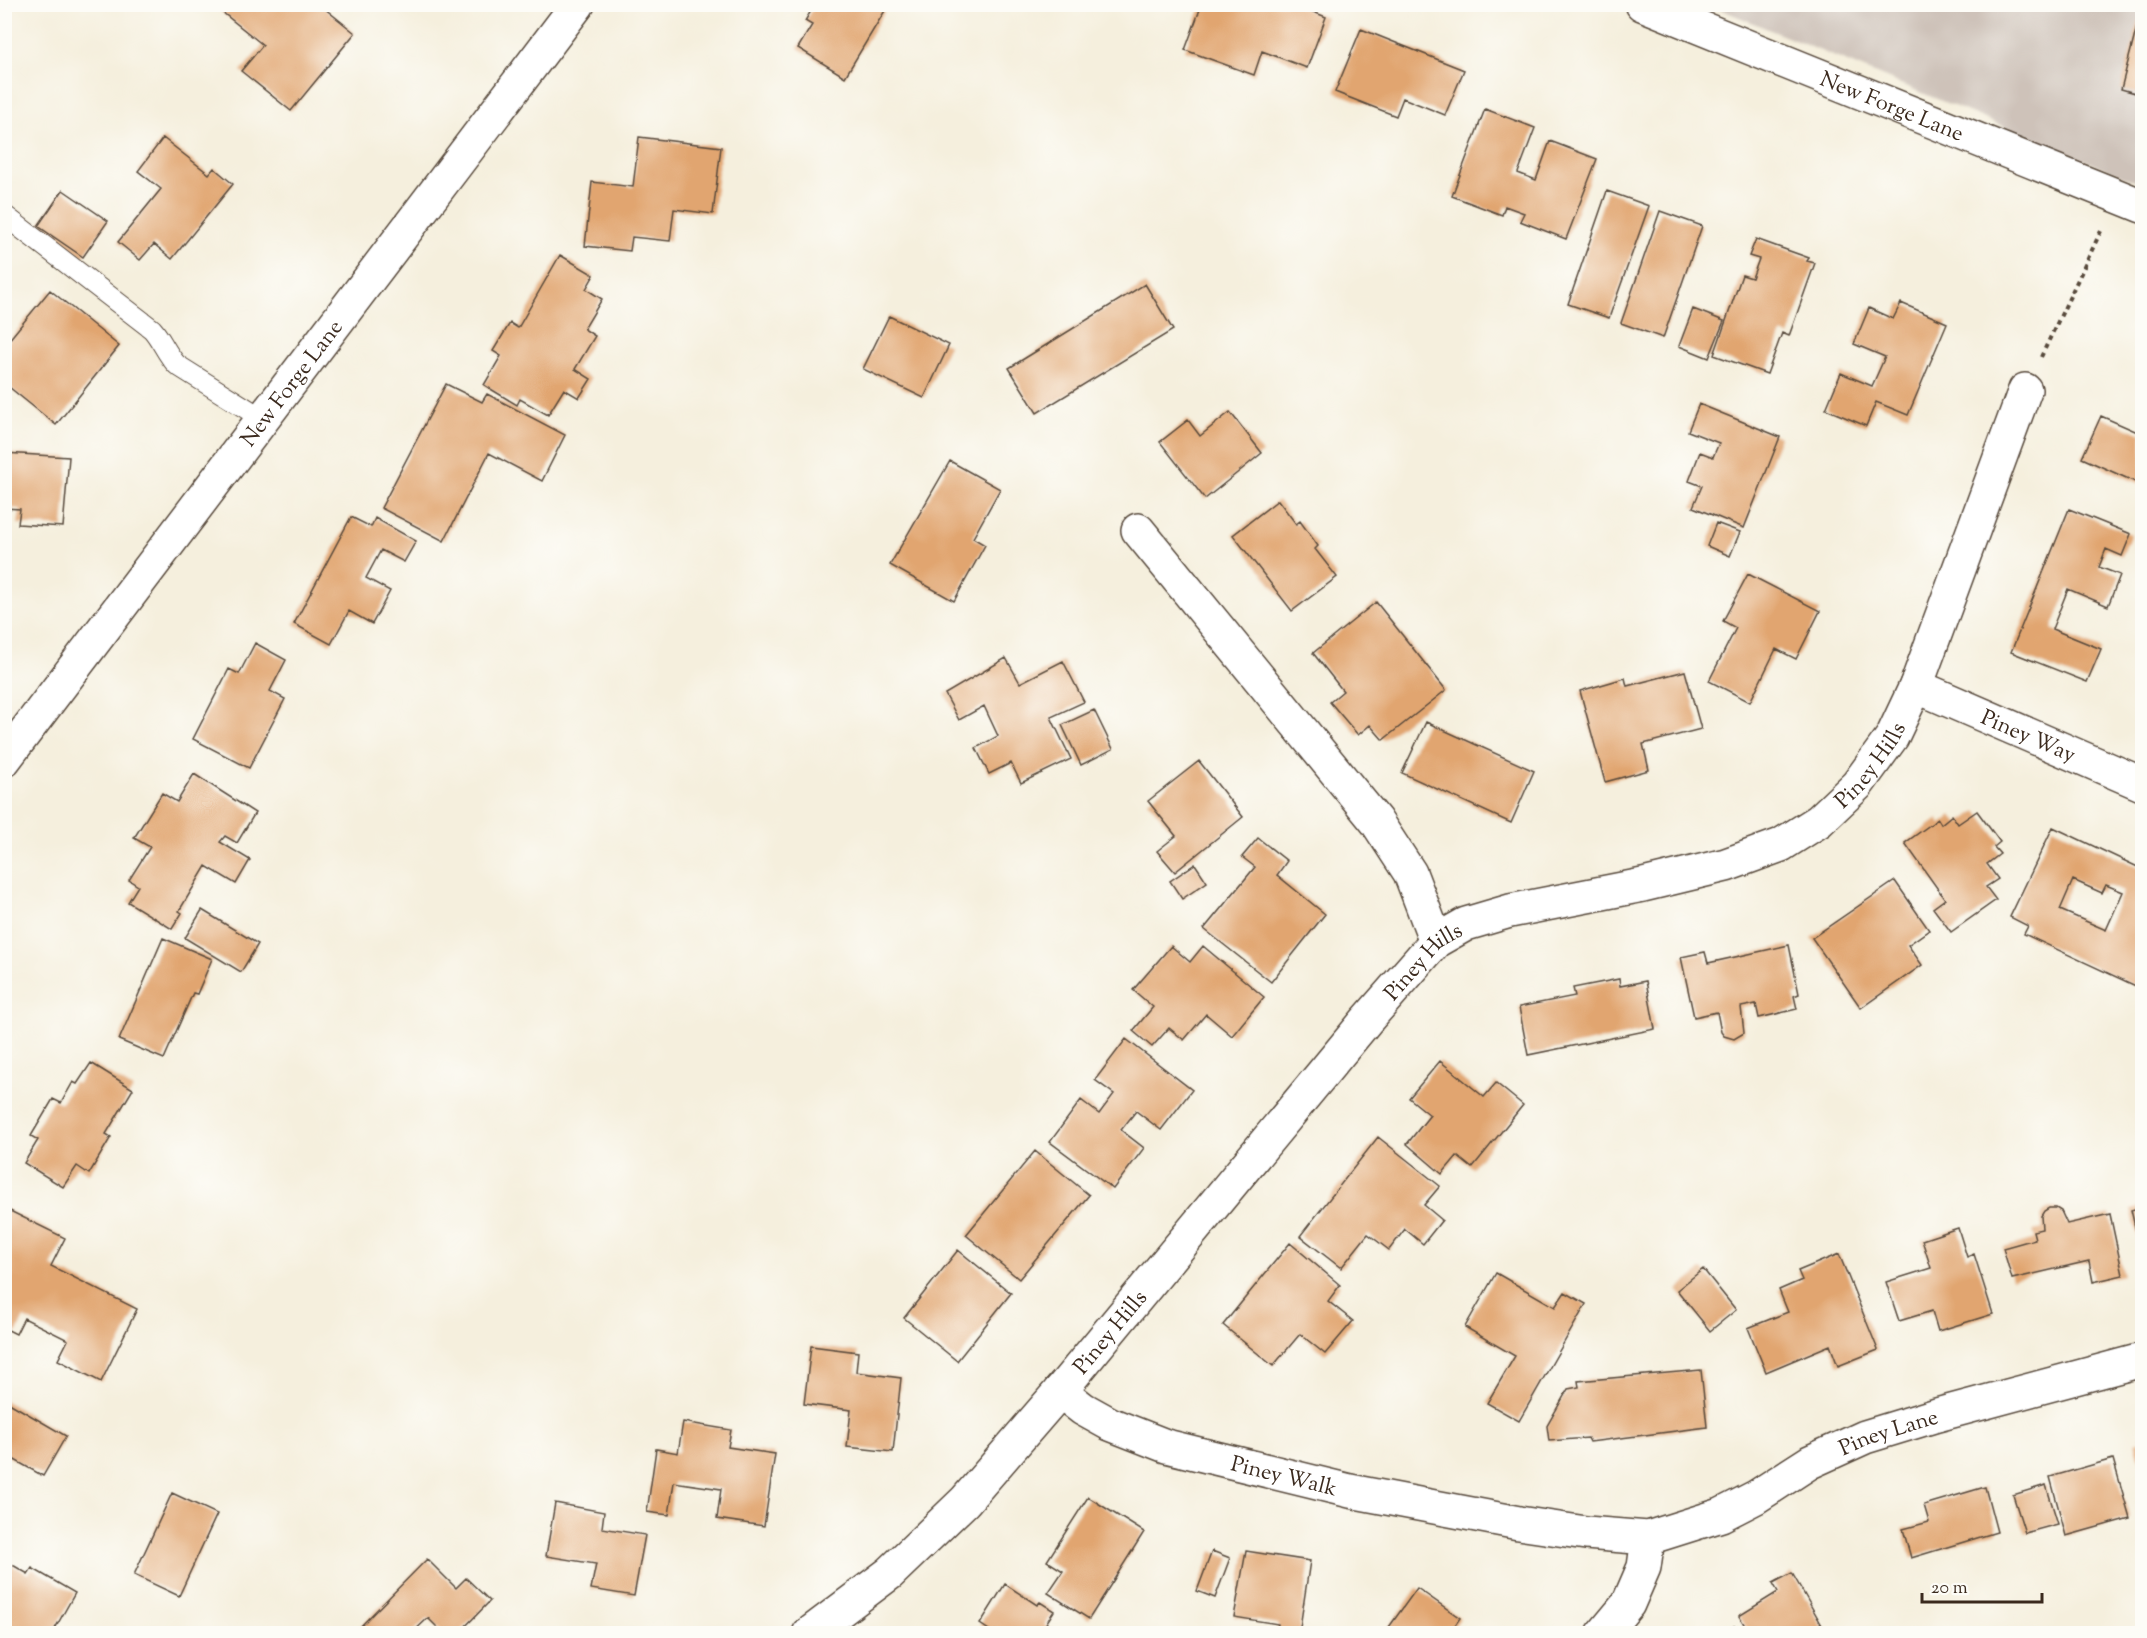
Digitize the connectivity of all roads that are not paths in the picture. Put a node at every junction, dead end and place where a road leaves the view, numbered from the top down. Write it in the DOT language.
graph roads {
  1 [pos="578,4"];
  2 [pos="1642,4"];
  3 [pos="2130,201"];
  4 [pos="4,215"];
  5 [pos="2025,390"];
  6 [pos="263,419"];
  7 [pos="1138,530"];
  8 [pos="1916,686"];
  9 [pos="5,758"];
  10 [pos="2142,784"];
  11 [pos="1436,941"];
  12 [pos="2142,1360"];
  13 [pos="1060,1391"];
  14 [pos="1519,1524"];
  15 [pos="1648,1538"];
  16 [pos="809,1634"];
  17 [pos="1603,1634"];
  1 -- 6 [label="street, New Forge Lane"];
  2 -- 3 [label="street, New Forge Lane"];
  4 -- 6 [label="lane"];
  5 -- 8 [label="street, Piney Hills"];
  6 -- 9 [label="street, New Forge Lane"];
  7 -- 11 [label="street"];
  8 -- 10 [label="street, Piney Way"];
  8 -- 11 [label="street, Piney Hills"];
  11 -- 13 [label="street, Piney Hills"];
  12 -- 15 [label="street, Piney Lane"];
  13 -- 14 [label="street, Piney Walk"];
  13 -- 16 [label="street, Piney Hills"];
  14 -- 15 [label="street, Piney Lane"];
  15 -- 17 [label="street"];
}
